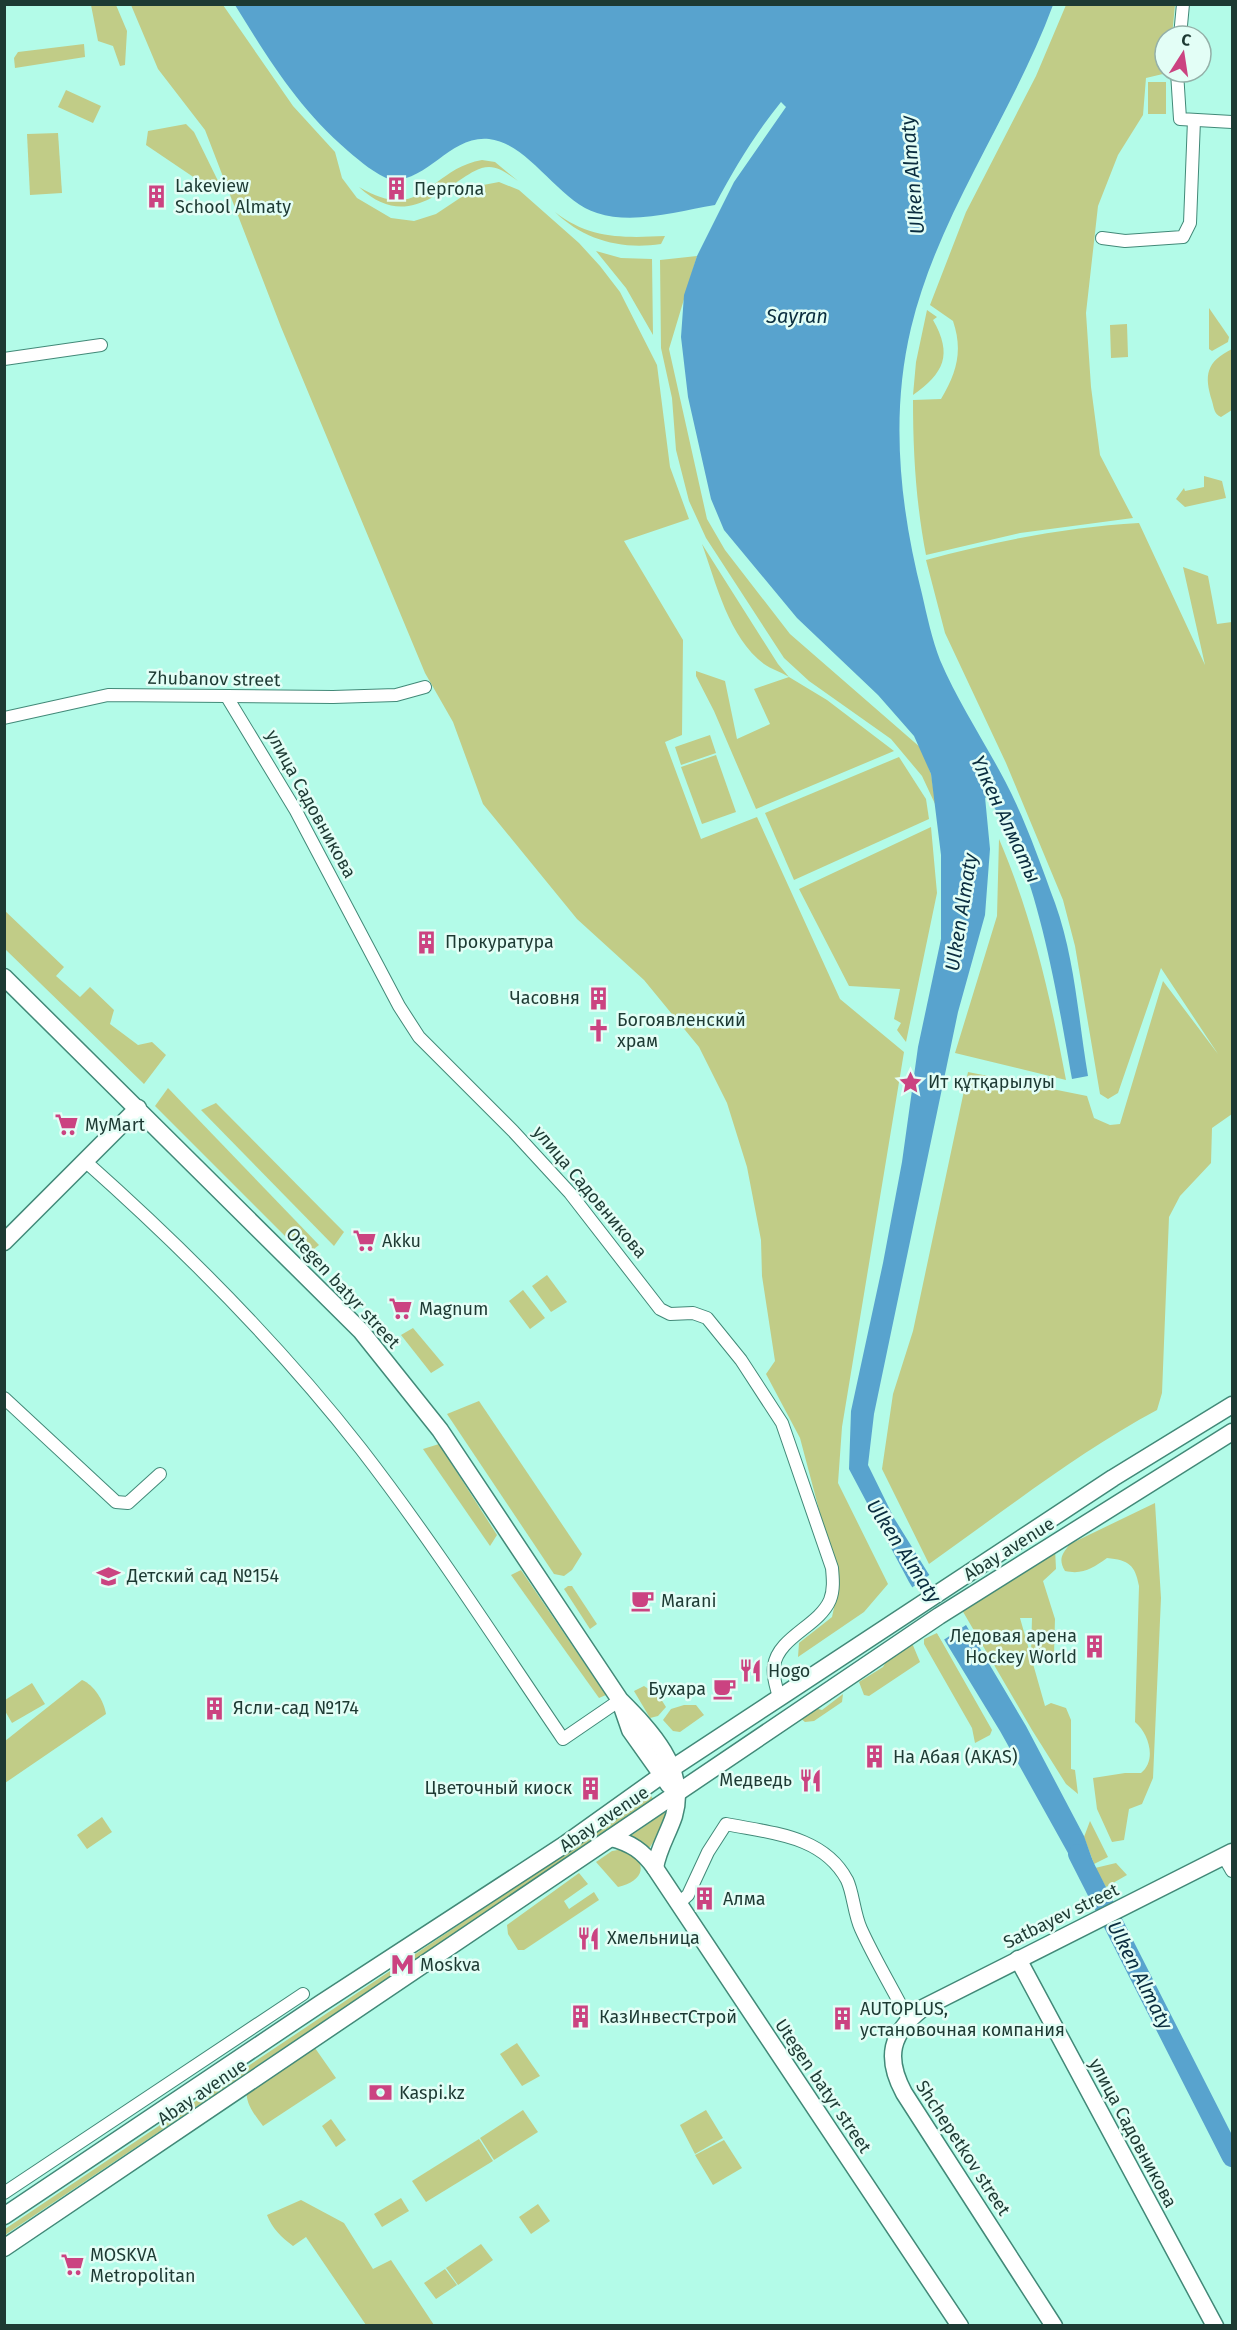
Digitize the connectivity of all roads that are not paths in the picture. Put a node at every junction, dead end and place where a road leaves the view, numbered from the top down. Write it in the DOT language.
graph roads {
  1 [pos="1183,4"];
  2 [pos="1180,24"];
  3 [pos="1178,84"];
  4 [pos="1194,120"];
  5 [pos="1233,122"];
  6 [pos="1102,238"];
  7 [pos="101,345"];
  8 [pos="4,359"];
  9 [pos="425,687"];
  10 [pos="227,697"];
  11 [pos="4,718"];
  12 [pos="4,977"];
  13 [pos="138,1108"];
  14 [pos="85,1161"];
  15 [pos="4,1242"];
  16 [pos="4,1398"];
  17 [pos="1233,1405"];
  18 [pos="1233,1432"];
  19 [pos="160,1474"];
  20 [pos="779,1698"];
  21 [pos="620,1700"];
  22 [pos="668,1772"];
  23 [pos="675,1794"];
  24 [pos="611,1838"];
  25 [pos="1230,1860"];
  26 [pos="655,1868"];
  27 [pos="678,1903"];
  28 [pos="1018,1959"];
  29 [pos="303,1994"];
  30 [pos="909,2019"];
  31 [pos="4,2193"];
  32 [pos="4,2216"];
  33 [pos="4,2248"];
  34 [pos="960,2325"];
  35 [pos="1054,2325"];
  36 [pos="1215,2325"];
  1 -- 2 [label="street"];
  3 -- 4 [label="street"];
  4 -- 5 [label="street"];
  4 -- 6 [label="street"];
  7 -- 8 [label="street"];
  9 -- 10 [label="street, Zhubanov street"];
  10 -- 11 [label="street, Zhubanov street"];
  10 -- 20 [label="street, улица Садовникова"];
  12 -- 13 [label="main road, Otegen batyr street"];
  13 -- 14 [label="main road"];
  13 -- 21 [label="main road, Otegen batyr street"];
  14 -- 15 [label="main road"];
  14 -- 21 [label="street"];
  16 -- 19 [label="street"];
  17 -- 20 [label="main road, Abay avenue"];
  18 -- 23 [label="main road, Abay avenue"];
  20 -- 22 [label="main road, Abay avenue"];
  21 -- 22 [label="main road, Otegen batyr street"];
  22 -- 23 [label="main road, Otegen batyr street"];
  22 -- 32 [label="main road, Abay avenue"];
  23 -- 24 [label="main road, Abay avenue"];
  23 -- 26 [label="main road"];
  24 -- 26 [label="main road, Utegen batyr street"];
  24 -- 33 [label="main road, Abay avenue"];
  25 -- 28 [label="main road, Satbayev street"];
  26 -- 27 [label="main road, Utegen batyr street"];
  27 -- 30 [label="street"];
  27 -- 34 [label="main road, Utegen batyr street"];
  28 -- 30 [label="main road, Satbayev street"];
  28 -- 36 [label="main road, улица Садовникова"];
  29 -- 31 [label="street"];
  30 -- 35 [label="main road, Shchepetkov street"];
}
